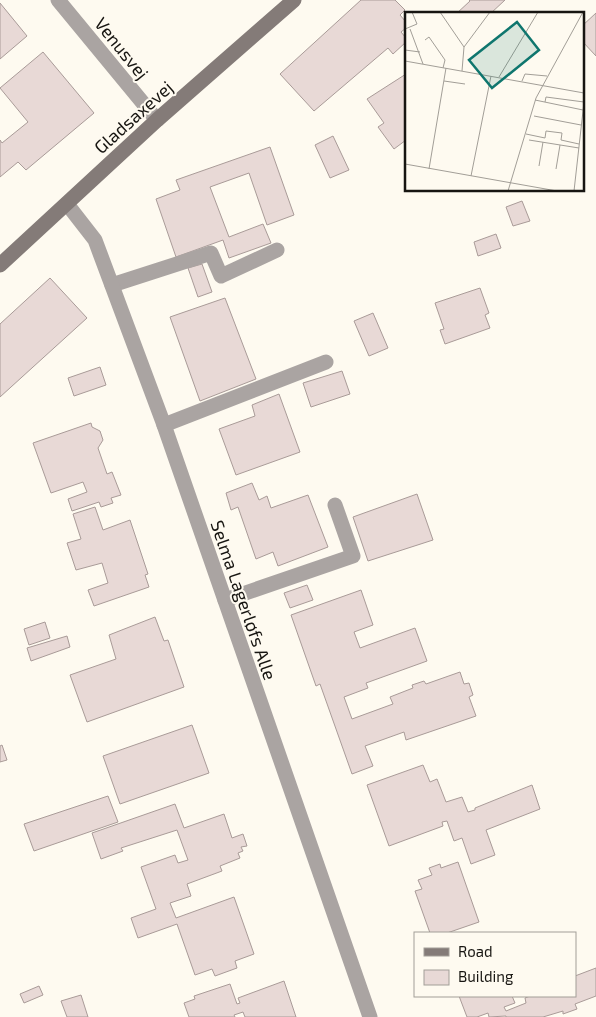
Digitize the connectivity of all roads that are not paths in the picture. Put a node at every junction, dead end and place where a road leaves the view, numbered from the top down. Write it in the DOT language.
graph roads {
  1 [pos="58,0"];
  2 [pos="294,0"];
  3 [pos="157,120"];
  4 [pos="67,204"];
  5 [pos="277,250"];
  6 [pos="0,265"];
  7 [pos="112,285"];
  8 [pos="326,362"];
  9 [pos="164,425"];
  10 [pos="335,505"];
  11 [pos="225,600"];
  12 [pos="370,1017"];
  1 -- 3 [label="street, Venusvej"];
  2 -- 3 [label="street, Gladsaxevej"];
  3 -- 4 [label="street, Gladsaxevej"];
  4 -- 6 [label="street, Gladsaxevej"];
  4 -- 7 [label="street, Selma Lagerløfs Alle"];
  5 -- 7 [label="street"];
  7 -- 9 [label="street, Selma Lagerløfs Alle"];
  8 -- 9 [label="street"];
  9 -- 11 [label="street, Selma Lagerløfs Alle"];
  10 -- 11 [label="street"];
  11 -- 12 [label="street, Selma Lagerløfs Alle"];
}
